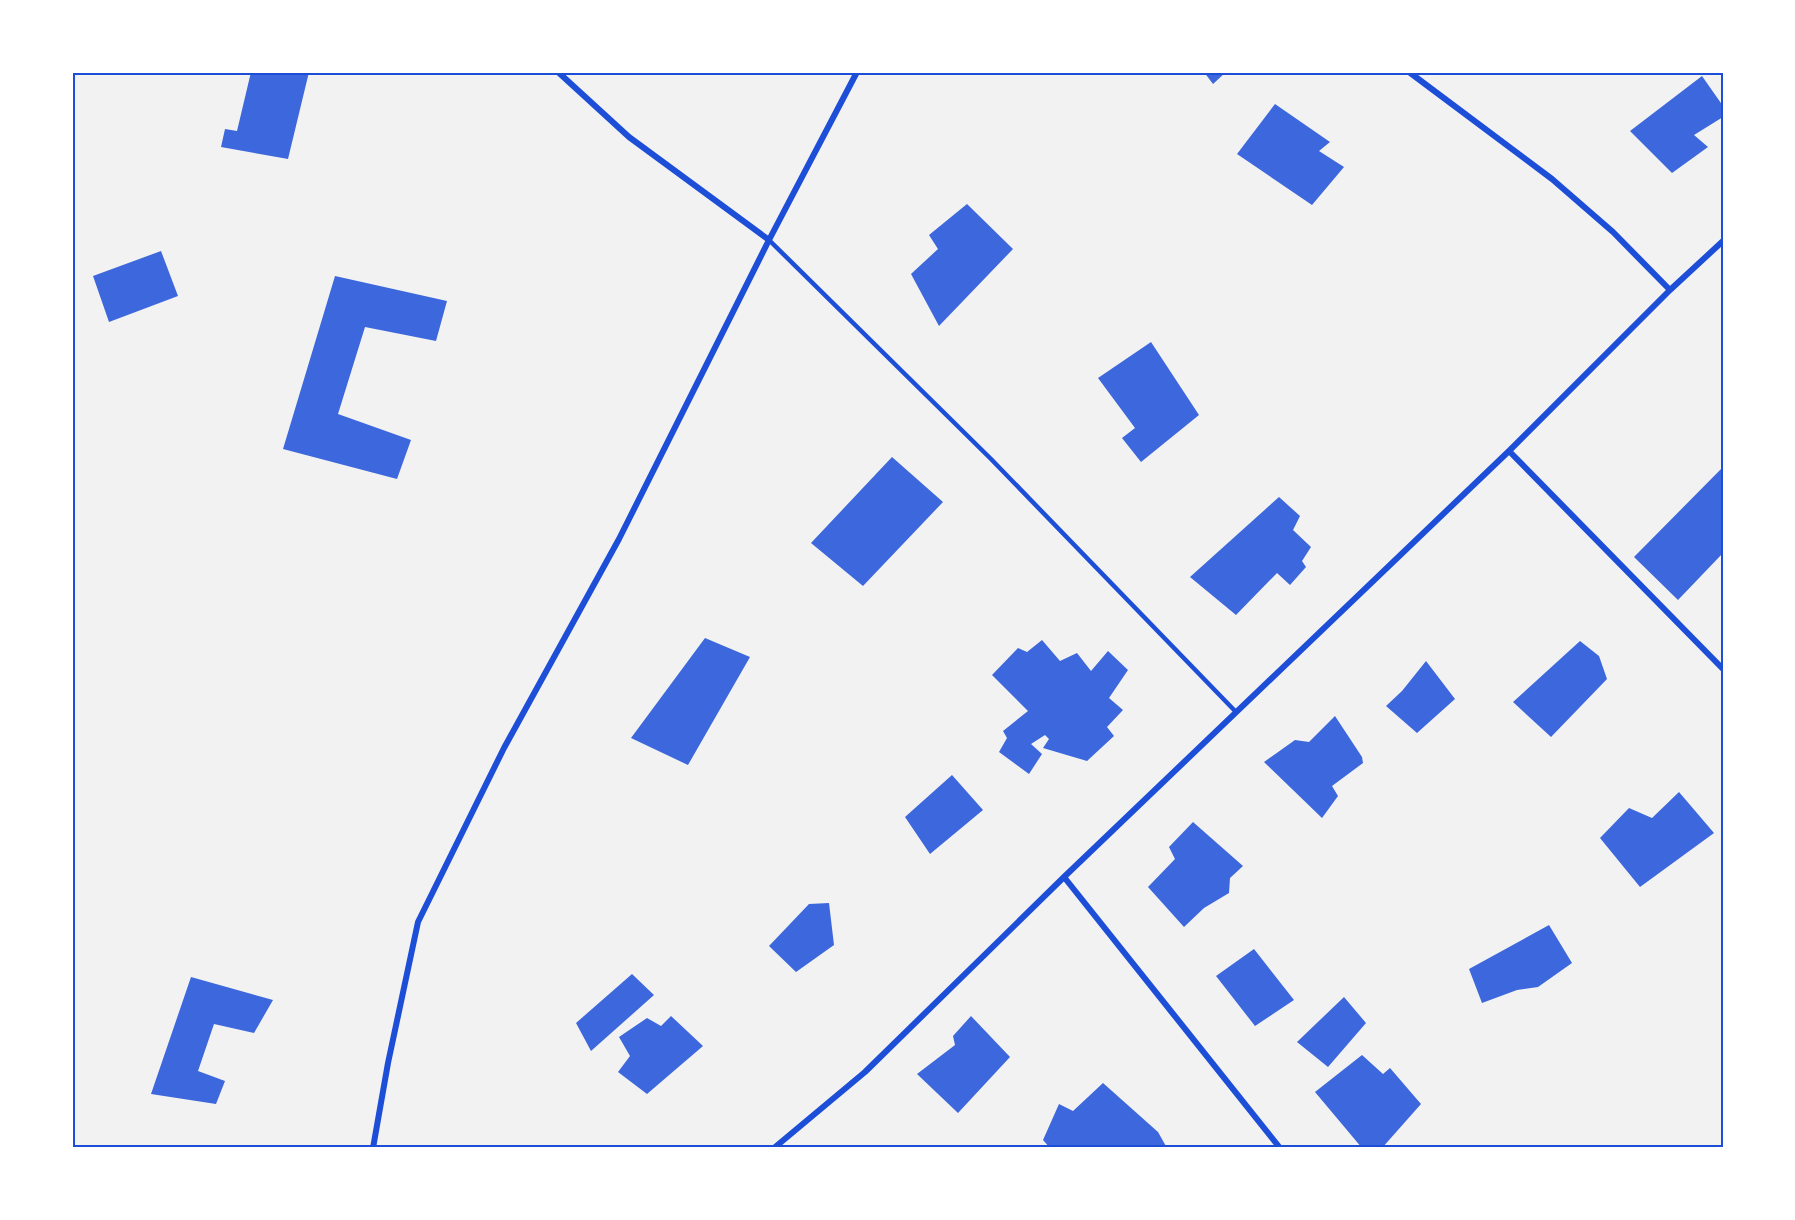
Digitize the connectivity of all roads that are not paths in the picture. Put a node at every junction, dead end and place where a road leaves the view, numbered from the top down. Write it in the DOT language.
graph roads {
  1 [pos="558,72"];
  2 [pos="857,72"];
  3 [pos="1409,72"];
  4 [pos="769,240"];
  5 [pos="1723,241"];
  6 [pos="1670,290"];
  7 [pos="1509,451"];
  8 [pos="1723,669"];
  9 [pos="1236,712"];
  10 [pos="1064,878"];
  11 [pos="373,1148"];
  12 [pos="774,1148"];
  13 [pos="1280,1148"];
  1 -- 4 [label="street"];
  2 -- 4 [label="street"];
  3 -- 6 [label="street"];
  4 -- 9 [label="lane"];
  4 -- 11 [label="street"];
  5 -- 6 [label="street"];
  6 -- 7 [label="street"];
  7 -- 8 [label="street"];
  7 -- 9 [label="street"];
  9 -- 10 [label="street"];
  10 -- 12 [label="street"];
  10 -- 13 [label="street"];
}
